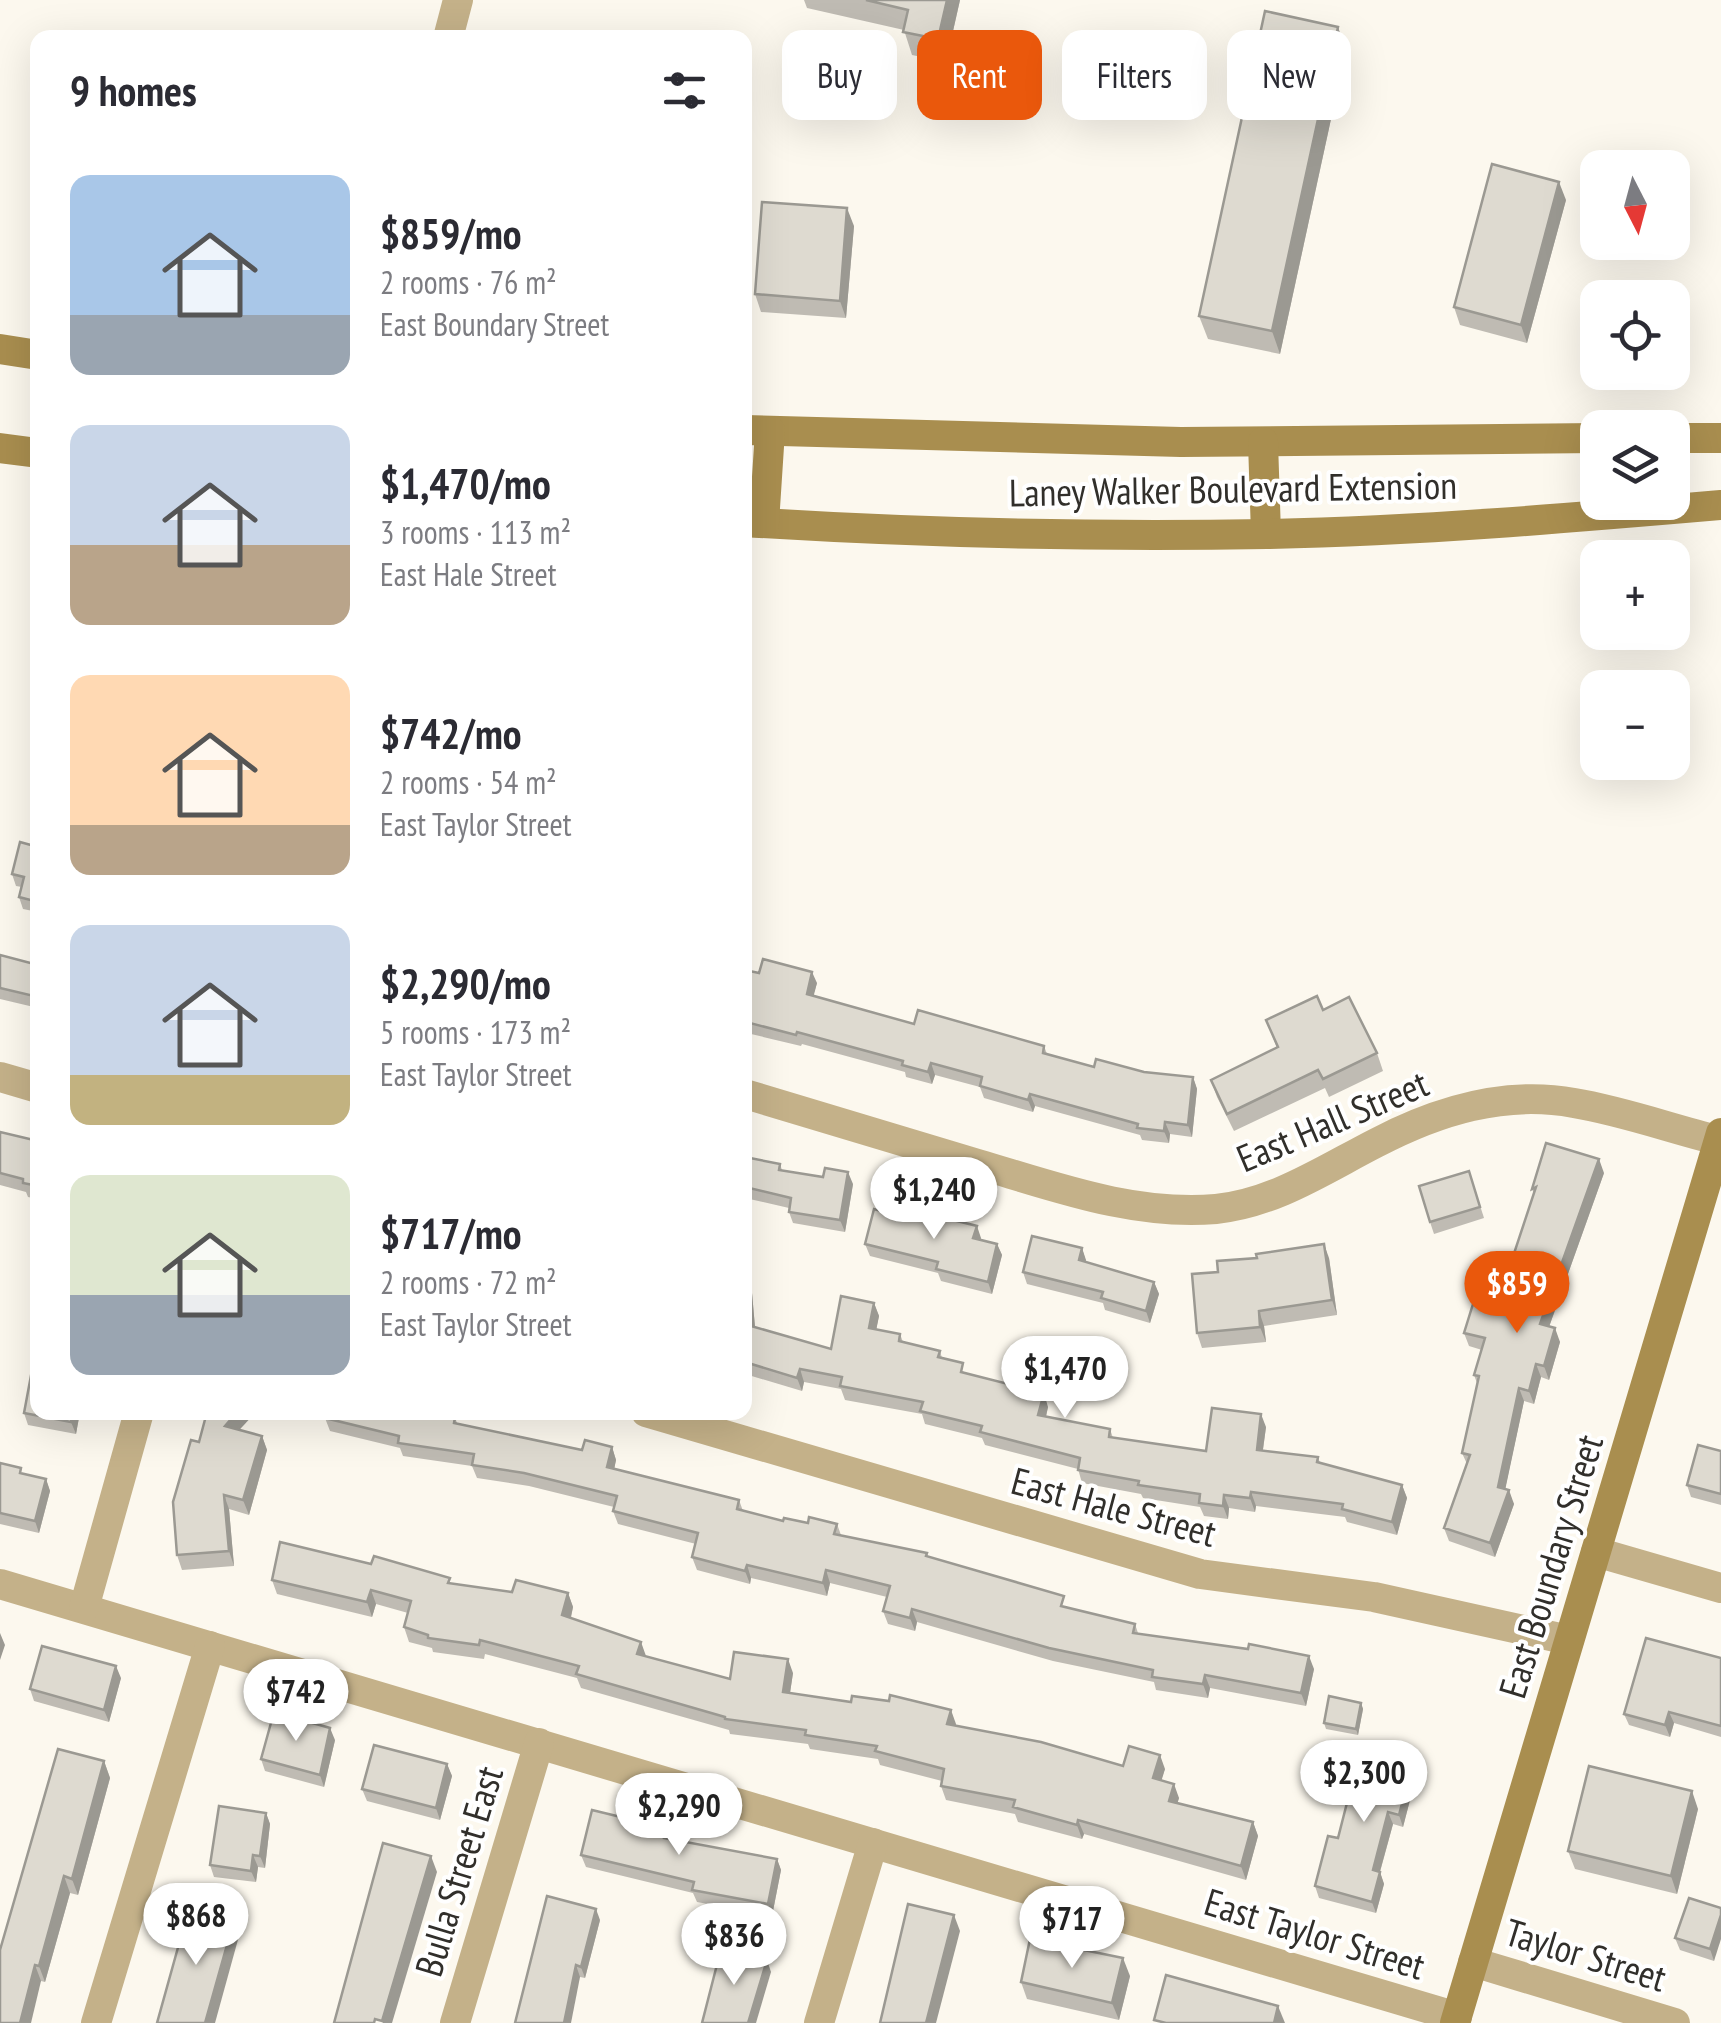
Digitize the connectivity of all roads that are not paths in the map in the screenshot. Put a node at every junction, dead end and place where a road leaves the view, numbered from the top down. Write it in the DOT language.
graph roads {
  1 [pos="458,0"];
  2 [pos="450,30"];
  3 [pos="0,350"];
  4 [pos="30,354"];
  5 [pos="758,431"];
  6 [pos="1580,438"];
  7 [pos="1690,438"];
  8 [pos="1721,438"];
  9 [pos="1263,442"];
  10 [pos="0,448"];
  11 [pos="30,452"];
  12 [pos="1721,505"];
  13 [pos="754,522"];
  14 [pos="1266,534"];
  15 [pos="0,1077"];
  16 [pos="30,1086"];
  17 [pos="752,1096"];
  18 [pos="1720,1138"];
  19 [pos="137,1420"];
  20 [pos="673,1420"];
  21 [pos="1596,1552"];
  22 [pos="0,1584"];
  23 [pos="1721,1588"];
  24 [pos="84,1608"];
  25 [pos="1570,1640"];
  26 [pos="210,1646"];
  27 [pos="539,1743"];
  28 [pos="874,1843"];
  29 [pos="1473,1962"];
  30 [pos="1456,2020"];
  31 [pos="96,2023"];
  32 [pos="455,2023"];
  33 [pos="818,2023"];
  34 [pos="1675,2023"];
  1 -- 2 [label="street"];
  3 -- 4 [label="main road"];
  5 -- 9 [label="main road, Laney Walker Boulevard Extension"];
  5 -- 13 [label="main road"];
  6 -- 9 [label="main road, Laney Walker Boulevard Extension"];
  7 -- 8 [label="main road"];
  9 -- 14 [label="main road"];
  10 -- 11 [label="main road"];
  12 -- 14 [label="main road, Laney Walker Boulevard Extension"];
  13 -- 14 [label="main road, Laney Walker Boulevard Extension"];
  15 -- 16 [label="street"];
  17 -- 18 [label="street, East Hall Street"];
  18 -- 21 [label="main road, East Boundary Street"];
  19 -- 24 [label="street"];
  20 -- 25 [label="street, East Hale Street"];
  21 -- 23 [label="street"];
  21 -- 25 [label="main road, East Boundary Street"];
  22 -- 24 [label="street, East Taylor Street"];
  24 -- 26 [label="street, East Taylor Street"];
  25 -- 29 [label="main road, East Boundary Street"];
  26 -- 27 [label="street, East Taylor Street"];
  26 -- 31 [label="street"];
  27 -- 28 [label="street, East Taylor Street"];
  27 -- 32 [label="street, Bulla Street East"];
  28 -- 30 [label="street, East Taylor Street"];
  28 -- 33 [label="street"];
  29 -- 30 [label="main road, East Boundary Street"];
  29 -- 34 [label="street, Taylor Street"];
}
